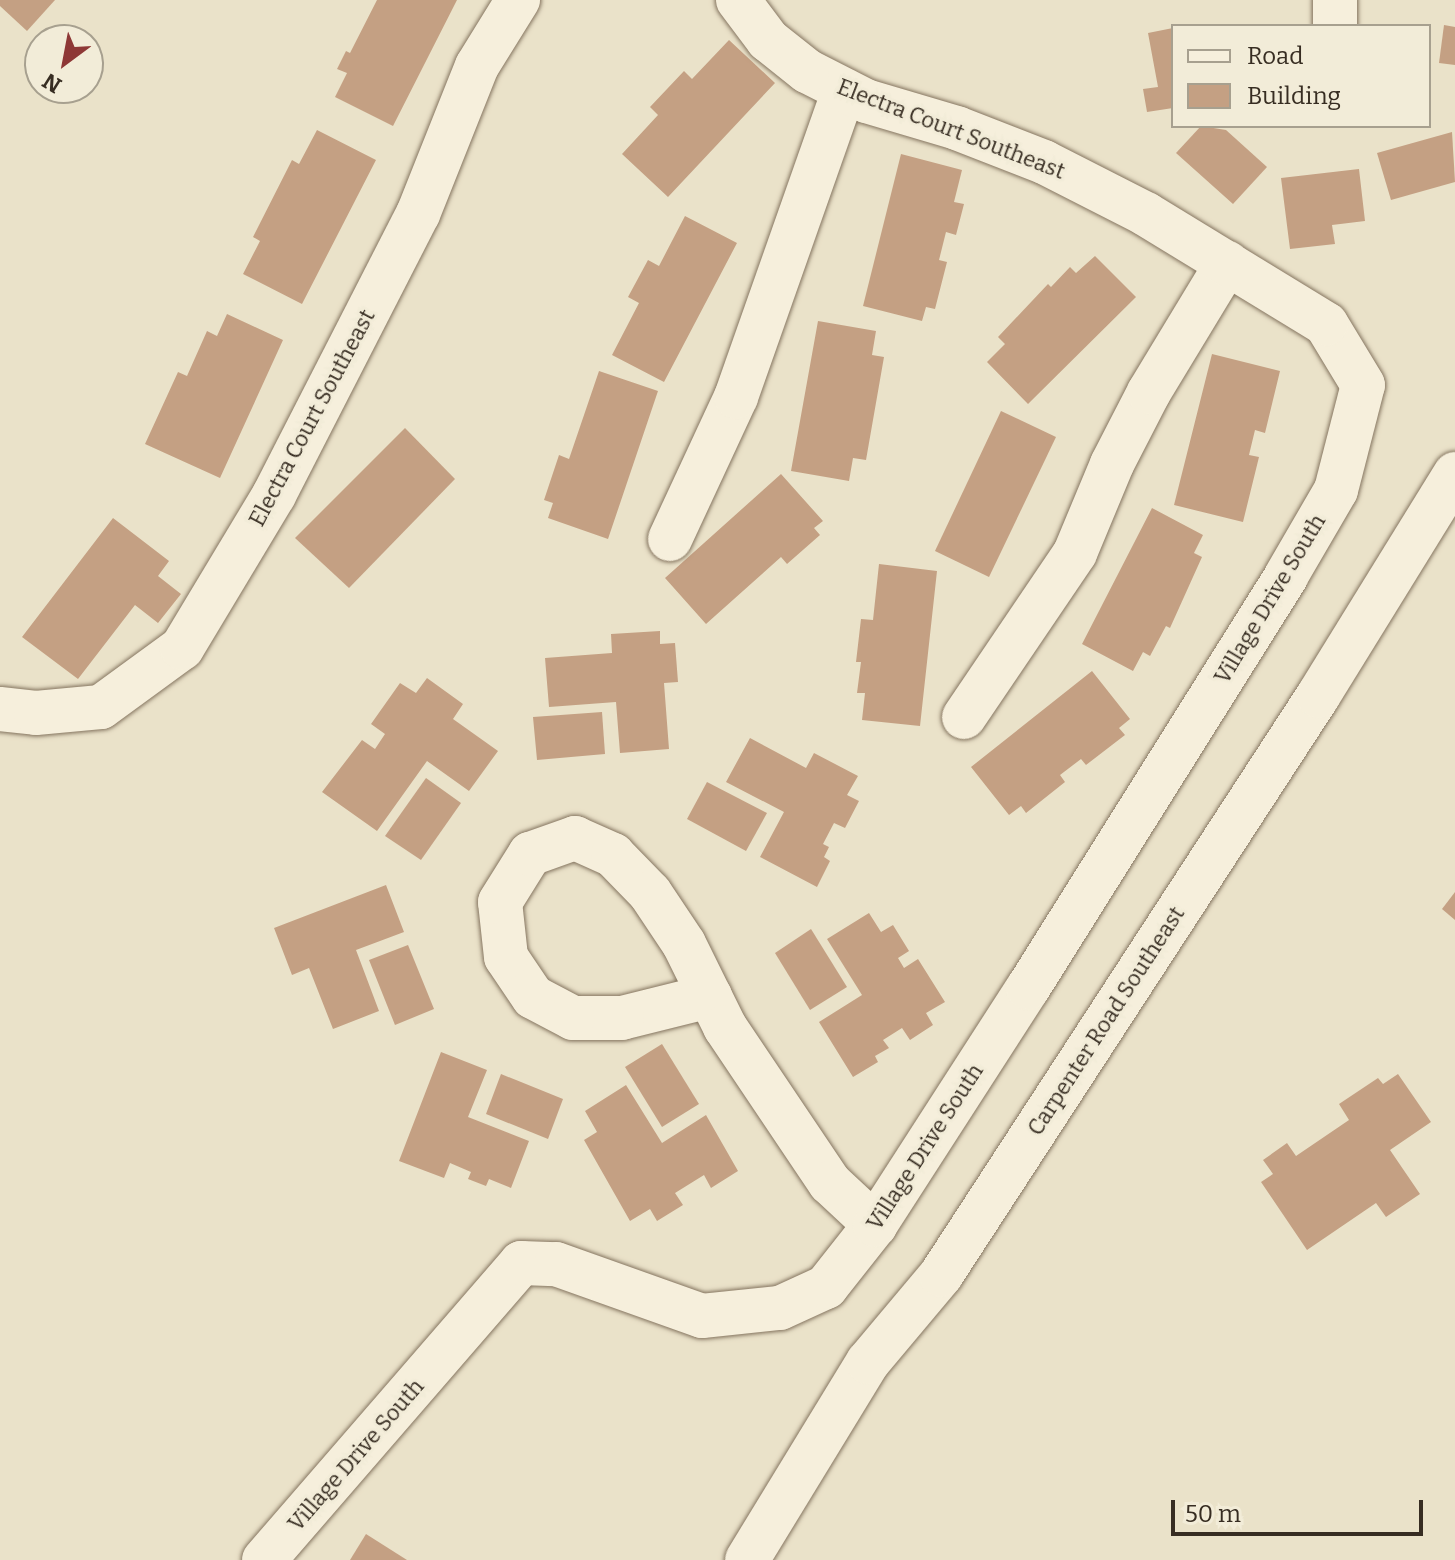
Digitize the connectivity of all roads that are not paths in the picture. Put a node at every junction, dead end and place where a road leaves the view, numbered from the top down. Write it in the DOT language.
graph roads {
  1 [pos="518,0"];
  2 [pos="738,0"];
  3 [pos="1335,0"];
  4 [pos="1335,24"];
  5 [pos="844,90"];
  6 [pos="1227,263"];
  7 [pos="1363,385"];
  8 [pos="1455,474"];
  9 [pos="670,539"];
  10 [pos="0,709"];
  11 [pos="964,717"];
  12 [pos="710,996"];
  13 [pos="875,1225"];
  14 [pos="264,1560"];
  15 [pos="747,1560"];
  1 -- 10 [label="street, Electra Court Southeast"];
  2 -- 5 [label="street, Electra Court Southeast"];
  3 -- 4 [label="street"];
  5 -- 6 [label="street, Electra Court Southeast"];
  5 -- 9 [label="street"];
  6 -- 7 [label="street, Electra Court Southeast"];
  6 -- 11 [label="street"];
  7 -- 13 [label="street, Village Drive South"];
  8 -- 15 [label="street, Carpenter Road Southeast"];
  12 -- 12 [label="street"];
  12 -- 13 [label="street"];
  13 -- 14 [label="street, Village Drive South"];
}
